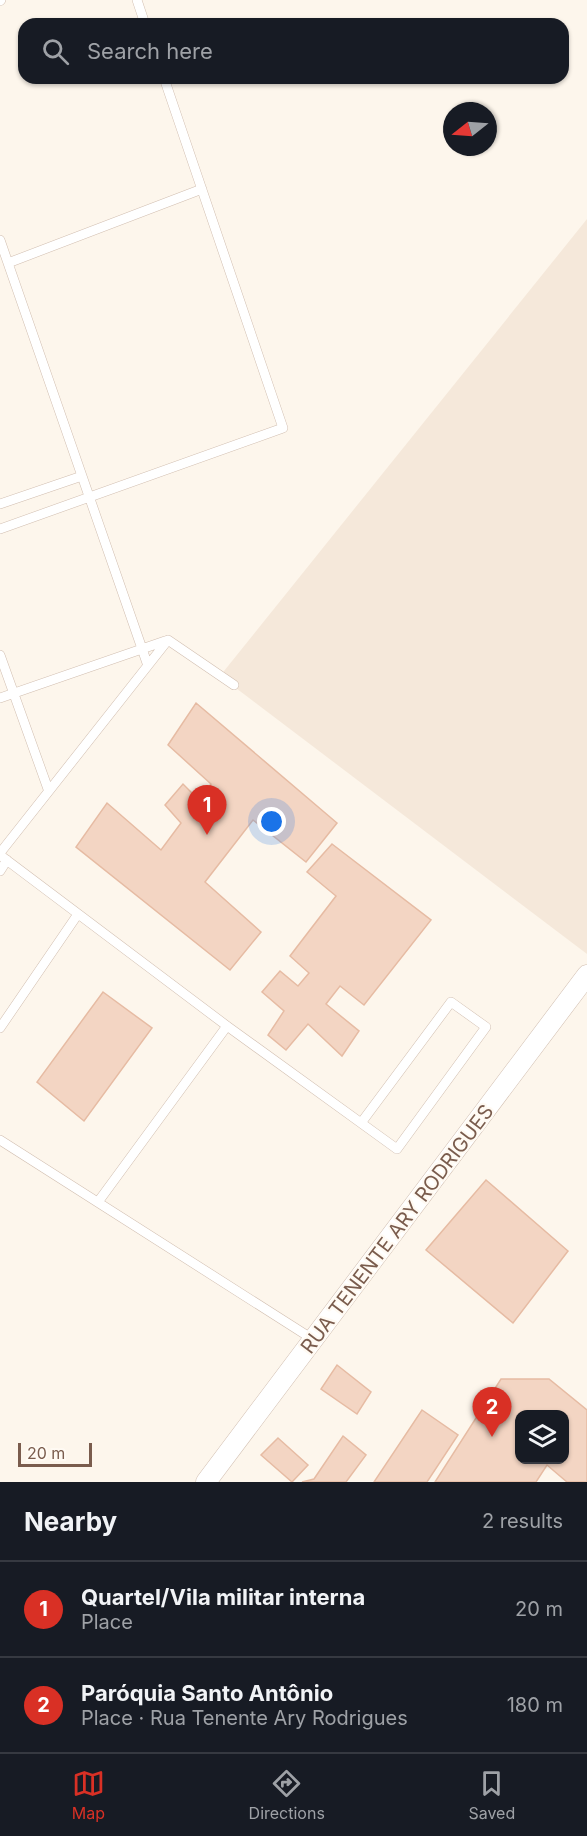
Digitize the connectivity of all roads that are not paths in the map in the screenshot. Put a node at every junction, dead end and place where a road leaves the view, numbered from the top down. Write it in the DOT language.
graph roads {
  1 [pos="137,0"];
  2 [pos="143,18"];
  3 [pos="166,84"];
  4 [pos="202,189"];
  5 [pos="0,240"];
  6 [pos="8,263"];
  7 [pos="82,476"];
  8 [pos="90,498"];
  9 [pos="0,504"];
  10 [pos="0,529"];
  11 [pos="168,640"];
  12 [pos="142,649"];
  13 [pos="0,655"];
  14 [pos="147,663"];
  15 [pos="234,685"];
  16 [pos="13,694"];
  17 [pos="0,698"];
  18 [pos="48,789"];
  19 [pos="2,856"];
  20 [pos="0,871"];
  21 [pos="78,914"];
  22 [pos="587,975"];
  23 [pos="227,1026"];
  24 [pos="0,1028"];
  25 [pos="361,1123"];
  26 [pos="0,1140"];
  27 [pos="98,1202"];
  28 [pos="314,1340"];
  29 [pos="206,1482"];
  1 -- 2 [label="lane"];
  3 -- 4 [label="lane"];
  4 -- 6 [label="lane"];
  4 -- 8 [label="lane"];
  5 -- 6 [label="lane"];
  6 -- 7 [label="lane"];
  7 -- 8 [label="lane"];
  7 -- 9 [label="lane"];
  8 -- 10 [label="lane"];
  8 -- 12 [label="lane"];
  11 -- 12 [label="lane"];
  11 -- 14 [label="lane"];
  11 -- 15 [label="lane"];
  12 -- 14 [label="lane"];
  12 -- 16 [label="lane"];
  13 -- 16 [label="lane"];
  14 -- 18 [label="lane"];
  16 -- 17 [label="lane"];
  16 -- 18 [label="lane"];
  18 -- 19 [label="lane"];
  19 -- 20 [label="lane"];
  19 -- 21 [label="lane"];
  21 -- 23 [label="lane"];
  21 -- 24 [label="lane"];
  22 -- 28 [label="street, RUA TENENTE ARY RODRIGUES"];
  23 -- 25 [label="lane"];
  23 -- 27 [label="lane"];
  25 -- 25 [label="lane"];
  26 -- 27 [label="lane"];
  27 -- 28 [label="lane"];
  28 -- 29 [label="street, RUA TENENTE ARY RODRIGUES"];
}
